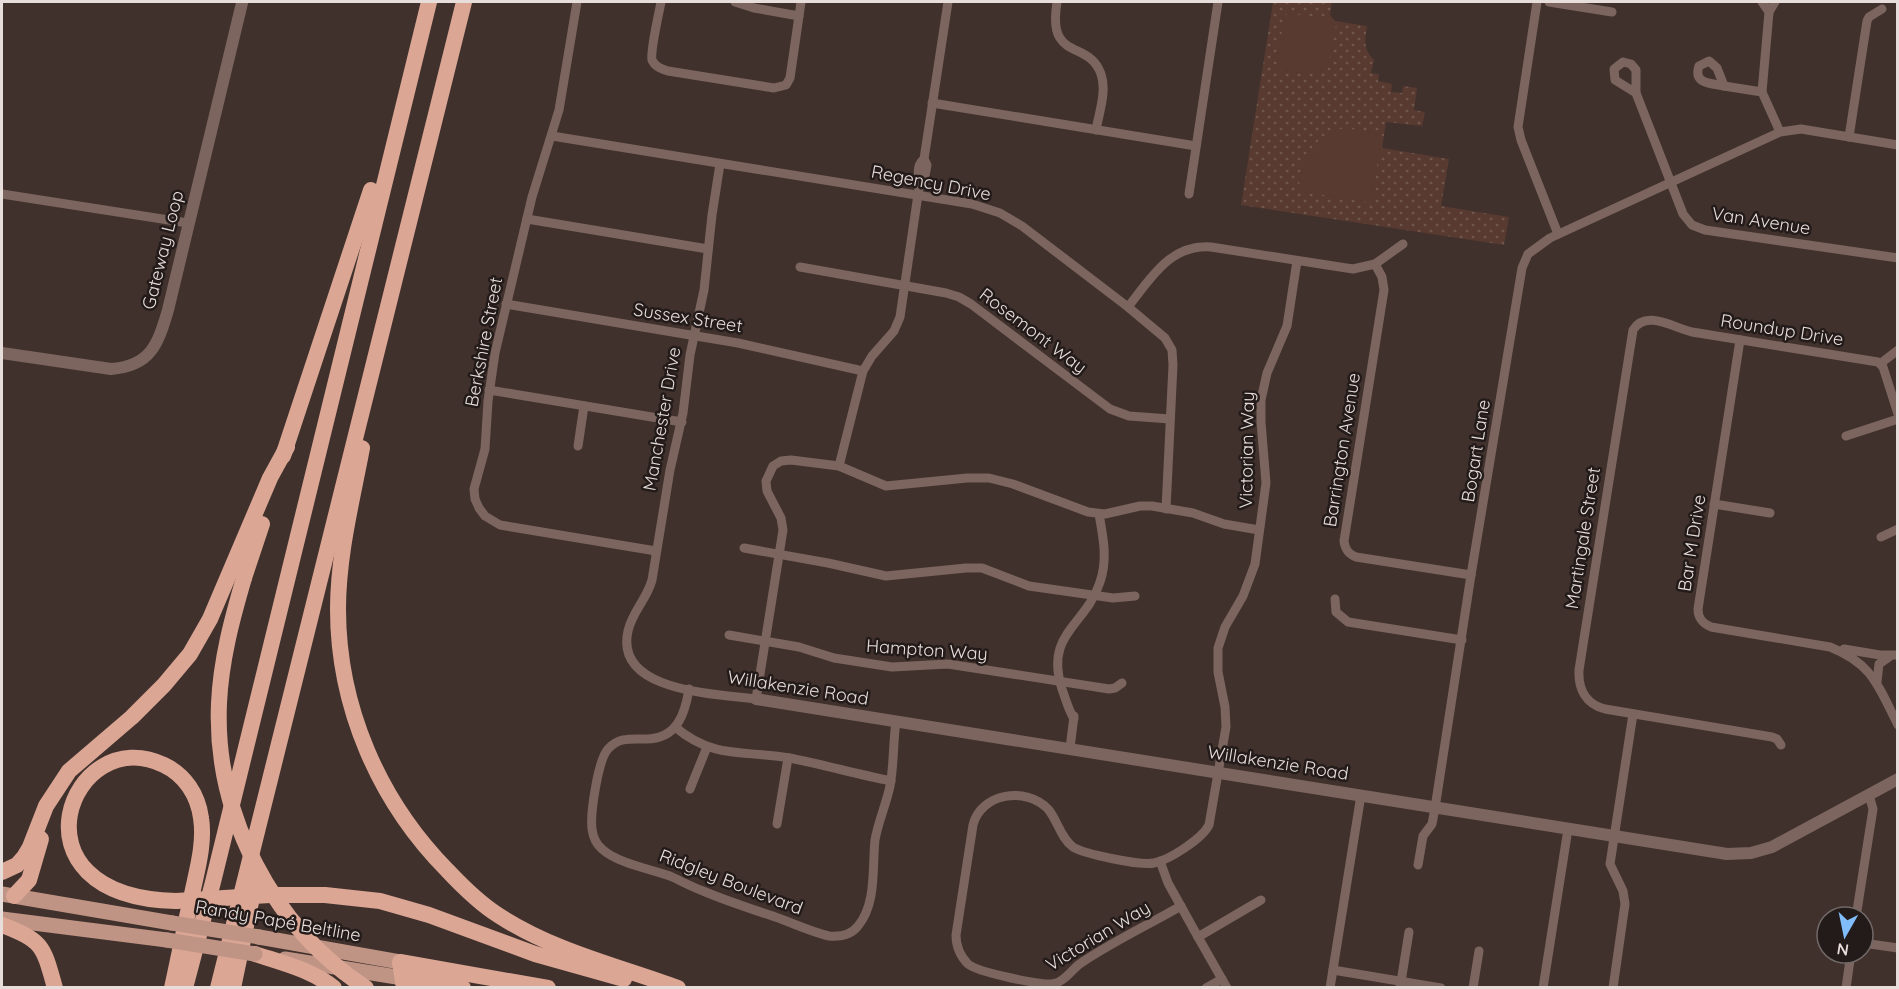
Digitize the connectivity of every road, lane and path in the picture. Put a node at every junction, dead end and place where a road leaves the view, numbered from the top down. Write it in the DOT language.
graph roads {
  1 [pos="429,2"];
  2 [pos="464,2"];
  3 [pos="577,2"];
  4 [pos="661,2"];
  5 [pos="735,2"];
  6 [pos="801,2"];
  7 [pos="948,2"];
  8 [pos="1057,2"];
  9 [pos="1218,2"];
  10 [pos="1537,2"];
  11 [pos="1549,2"];
  12 [pos="1762,2"];
  13 [pos="1775,2"];
  14 [pos="242,3"];
  15 [pos="1882,9"];
  16 [pos="1612,12"];
  17 [pos="1769,12"];
  18 [pos="799,16"];
  19 [pos="1724,86"];
  20 [pos="1762,92"];
  21 [pos="1636,93"];
  22 [pos="932,103"];
  23 [pos="1096,130"];
  24 [pos="396,132"];
  25 [pos="1780,132"];
  26 [pos="552,136"];
  27 [pos="1849,137"];
  28 [pos="1898,145"];
  29 [pos="1196,146"];
  30 [pos="720,164"];
  31 [pos="1671,181"];
  32 [pos="2,194"];
  33 [pos="1189,194"];
  34 [pos="918,195"];
  35 [pos="527,219"];
  36 [pos="188,223"];
  37 [pos="1558,234"];
  38 [pos="1403,244"];
  39 [pos="708,249"];
  40 [pos="1898,258"];
  41 [pos="1297,261"];
  42 [pos="1376,264"];
  43 [pos="800,267"];
  44 [pos="905,285"];
  45 [pos="506,304"];
  46 [pos="1128,307"];
  47 [pos="1632,333"];
  48 [pos="694,336"];
  49 [pos="1740,340"];
  50 [pos="1898,350"];
  51 [pos="2,352"];
  52 [pos="1881,363"];
  53 [pos="863,371"];
  54 [pos="370,384"];
  55 [pos="489,390"];
  56 [pos="584,406"];
  57 [pos="1898,414"];
  58 [pos="1170,419"];
  59 [pos="1898,419"];
  60 [pos="682,422"];
  61 [pos="1846,436"];
  62 [pos="578,446"];
  63 [pos="286,447"];
  64 [pos="839,466"];
  65 [pos="1714,504"];
  66 [pos="1166,509"];
  67 [pos="1770,513"];
  68 [pos="1099,514"];
  69 [pos="1898,529"];
  70 [pos="1259,530"];
  71 [pos="1881,537"];
  72 [pos="744,548"];
  73 [pos="656,551"];
  74 [pos="779,554"];
  75 [pos="1471,575"];
  76 [pos="1095,596"];
  77 [pos="1135,596"];
  78 [pos="1335,599"];
  79 [pos="729,635"];
  80 [pos="1462,640"];
  81 [pos="765,641"];
  82 [pos="1830,647"];
  83 [pos="1895,655"];
  84 [pos="640,671"];
  85 [pos="1122,683"];
  86 [pos="1878,685"];
  87 [pos="1061,686"];
  88 [pos="689,689"];
  89 [pos="756,699"];
  90 [pos="1633,714"];
  91 [pos="896,721"];
  92 [pos="1898,724"];
  93 [pos="675,727"];
  94 [pos="1781,745"];
  95 [pos="707,747"];
  96 [pos="1070,748"];
  97 [pos="788,758"];
  98 [pos="1219,772"];
  99 [pos="1898,779"];
  100 [pos="891,781"];
  101 [pos="690,789"];
  102 [pos="1361,795"];
  103 [pos="1869,795"];
  104 [pos="52,798"];
  105 [pos="1436,808"];
  106 [pos="777,824"];
  107 [pos="257,829"];
  108 [pos="1568,829"];
  109 [pos="1614,837"];
  110 [pos="1160,861"];
  111 [pos="1418,865"];
  112 [pos="2,872"];
  113 [pos="8,895"];
  114 [pos="1262,900"];
  115 [pos="1858,905"];
  116 [pos="1181,906"];
  117 [pos="2,919"];
  118 [pos="2,925"];
  119 [pos="852,932"];
  120 [pos="1408,932"];
  121 [pos="1198,937"];
  122 [pos="857,942"];
  123 [pos="1875,945"];
  124 [pos="1898,948"];
  125 [pos="1479,951"];
  126 [pos="255,954"];
  127 [pos="1849,965"];
  128 [pos="1333,970"];
  129 [pos="402,976"];
  130 [pos="1225,983"];
  131 [pos="1400,984"];
  132 [pos="55,987"];
  133 [pos="172,987"];
  134 [pos="185,987"];
  135 [pos="218,987"];
  136 [pos="233,987"];
  137 [pos="334,987"];
  138 [pos="366,987"];
  139 [pos="463,987"];
  140 [pos="548,987"];
  141 [pos="672,987"];
  142 [pos="678,987"];
  143 [pos="1206,987"];
  144 [pos="1330,987"];
  145 [pos="1441,987"];
  146 [pos="1473,987"];
  147 [pos="1543,987"];
  148 [pos="1613,987"];
  149 [pos="1846,987"];
  1 -- 24 [label="highway"];
  2 -- 54 [label="highway"];
  3 -- 26 [label="street, Berkshire Street"];
  4 -- 18 [label="street"];
  5 -- 18 [label="street"];
  6 -- 18 [label="street"];
  7 -- 22 [label="street"];
  8 -- 23 [label="street"];
  9 -- 29 [label="street"];
  10 -- 37 [label="street"];
  11 -- 16 [label="street"];
  12 -- 17 [label="street"];
  13 -- 17 [label="street"];
  14 -- 36 [label="street, Gateway Loop"];
  15 -- 27 [label="street"];
  17 -- 20 [label="street"];
  19 -- 20 [label="street"];
  20 -- 25 [label="street"];
  21 -- 31 [label="street, Van Avenue"];
  22 -- 23 [label="street"];
  22 -- 34 [label="street"];
  23 -- 29 [label="street"];
  24 -- 63 [label="highway"];
  24 -- 134 [label="highway"];
  25 -- 27 [label="street"];
  25 -- 31 [label="street"];
  26 -- 30 [label="street, Regency Drive"];
  26 -- 35 [label="street, Berkshire Street"];
  27 -- 28 [label="street"];
  29 -- 33 [label="street"];
  30 -- 34 [label="street, Regency Drive"];
  30 -- 39 [label="street, Manchester Drive"];
  31 -- 37 [label="street"];
  31 -- 40 [label="street, Van Avenue"];
  32 -- 36 [label="street"];
  34 -- 44 [label="street"];
  34 -- 46 [label="street, Regency Drive"];
  35 -- 39 [label="street"];
  35 -- 45 [label="street, Berkshire Street"];
  36 -- 51 [label="street, Gateway Loop"];
  37 -- 75 [label="street, Bogart Lane"];
  38 -- 42 [label="street"];
  39 -- 48 [label="street, Manchester Drive"];
  41 -- 42 [label="street"];
  41 -- 46 [label="street"];
  41 -- 70 [label="street, Victorian Way"];
  42 -- 75 [label="street, Barrington Avenue"];
  43 -- 44 [label="street, Rosemont Way"];
  44 -- 53 [label="street"];
  44 -- 58 [label="street, Rosemont Way"];
  45 -- 48 [label="street, Sussex Street"];
  45 -- 55 [label="street, Berkshire Street"];
  46 -- 58 [label="street, Regency Drive"];
  47 -- 49 [label="street, Roundup Drive"];
  47 -- 90 [label="street, Martingale Street"];
  48 -- 53 [label="street, Sussex Street"];
  48 -- 60 [label="street, Manchester Drive"];
  49 -- 52 [label="street, Roundup Drive"];
  49 -- 65 [label="street, Bar M Drive"];
  50 -- 52 [label="street"];
  52 -- 57 [label="street"];
  53 -- 64 [label="street"];
  54 -- 107 [label="highway"];
  54 -- 142 [label="highway"];
  55 -- 56 [label="street"];
  55 -- 73 [label="street, Berkshire Street"];
  56 -- 60 [label="street"];
  56 -- 62 [label="street"];
  58 -- 66 [label="street, Regency Drive"];
  59 -- 61 [label="street"];
  60 -- 73 [label="street, Manchester Drive"];
  63 -- 104 [label="highway"];
  63 -- 138 [label="highway, bridge"];
  64 -- 68 [label="street"];
  64 -- 74 [label="street"];
  65 -- 67 [label="street"];
  65 -- 82 [label="street, Bar M Drive"];
  66 -- 68 [label="street"];
  66 -- 70 [label="street"];
  68 -- 76 [label="street"];
  69 -- 71 [label="street"];
  70 -- 98 [label="street, Victorian Way"];
  72 -- 74 [label="street"];
  73 -- 84 [label="street, Manchester Drive"];
  74 -- 76 [label="street"];
  74 -- 81 [label="street"];
  75 -- 80 [label="street, Bogart Lane"];
  76 -- 77 [label="street"];
  76 -- 87 [label="street"];
  78 -- 80 [label="street"];
  79 -- 81 [label="street, Hampton Way"];
  80 -- 105 [label="street, Bogart Lane"];
  81 -- 87 [label="street, Hampton Way"];
  81 -- 89 [label="street"];
  82 -- 83 [label="street"];
  82 -- 86 [label="street, Bar M Drive"];
  83 -- 86 [label="street"];
  84 -- 88 [label="street, Willakenzie Road"];
  85 -- 87 [label="street, Hampton Way"];
  86 -- 92 [label="street, Bar M Drive"];
  87 -- 96 [label="street"];
  88 -- 89 [label="street, Willakenzie Road"];
  88 -- 93 [label="street"];
  89 -- 91 [label="street, Willakenzie Road"];
  90 -- 94 [label="street, Martingale Street"];
  90 -- 109 [label="street"];
  91 -- 96 [label="street, Willakenzie Road"];
  91 -- 100 [label="street"];
  93 -- 95 [label="street"];
  93 -- 119 [label="street, Ridgley Boulevard"];
  95 -- 97 [label="street"];
  95 -- 101 [label="street"];
  96 -- 98 [label="street, Willakenzie Road"];
  97 -- 100 [label="street"];
  97 -- 106 [label="street"];
  98 -- 102 [label="street, Willakenzie Road"];
  98 -- 110 [label="street, Victorian Way"];
  99 -- 103 [label="street, Willakenzie Road"];
  100 -- 119 [label="street"];
  102 -- 105 [label="street, Willakenzie Road"];
  102 -- 128 [label="street"];
  103 -- 109 [label="street, Willakenzie Road"];
  103 -- 115 [label="street"];
  104 -- 112 [label="highway"];
  104 -- 113 [label="highway"];
  105 -- 108 [label="street, Willakenzie Road"];
  105 -- 111 [label="street, Bogart Lane"];
  107 -- 135 [label="highway"];
  107 -- 136 [label="highway"];
  108 -- 109 [label="street, Willakenzie Road"];
  108 -- 147 [label="street"];
  109 -- 148 [label="street"];
  110 -- 116 [label="street"];
  110 -- 116 [label="street, Victorian Way"];
  113 -- 129 [label="main road, Randy Papé Beltline, bridge"];
  114 -- 121 [label="street"];
  116 -- 121 [label="street"];
  117 -- 126 [label="main road, Randy Papé Beltline, bridge"];
  118 -- 132 [label="highway"];
  119 -- 122 [label="street"];
  120 -- 131 [label="street"];
  121 -- 130 [label="street"];
  123 -- 124 [label="street"];
  125 -- 146 [label="street"];
  126 -- 129 [label="main road, Randy Papé Beltline"];
  126 -- 137 [label="highway"];
  127 -- 149 [label="street"];
  128 -- 131 [label="street"];
  128 -- 144 [label="street"];
  129 -- 139 [label="highway, Randy Papé Beltline"];
  129 -- 140 [label="highway, Randy Papé Beltline"];
  130 -- 143 [label="street"];
  131 -- 145 [label="street"];
  133 -- 141 [label="highway, bridge"];
}
